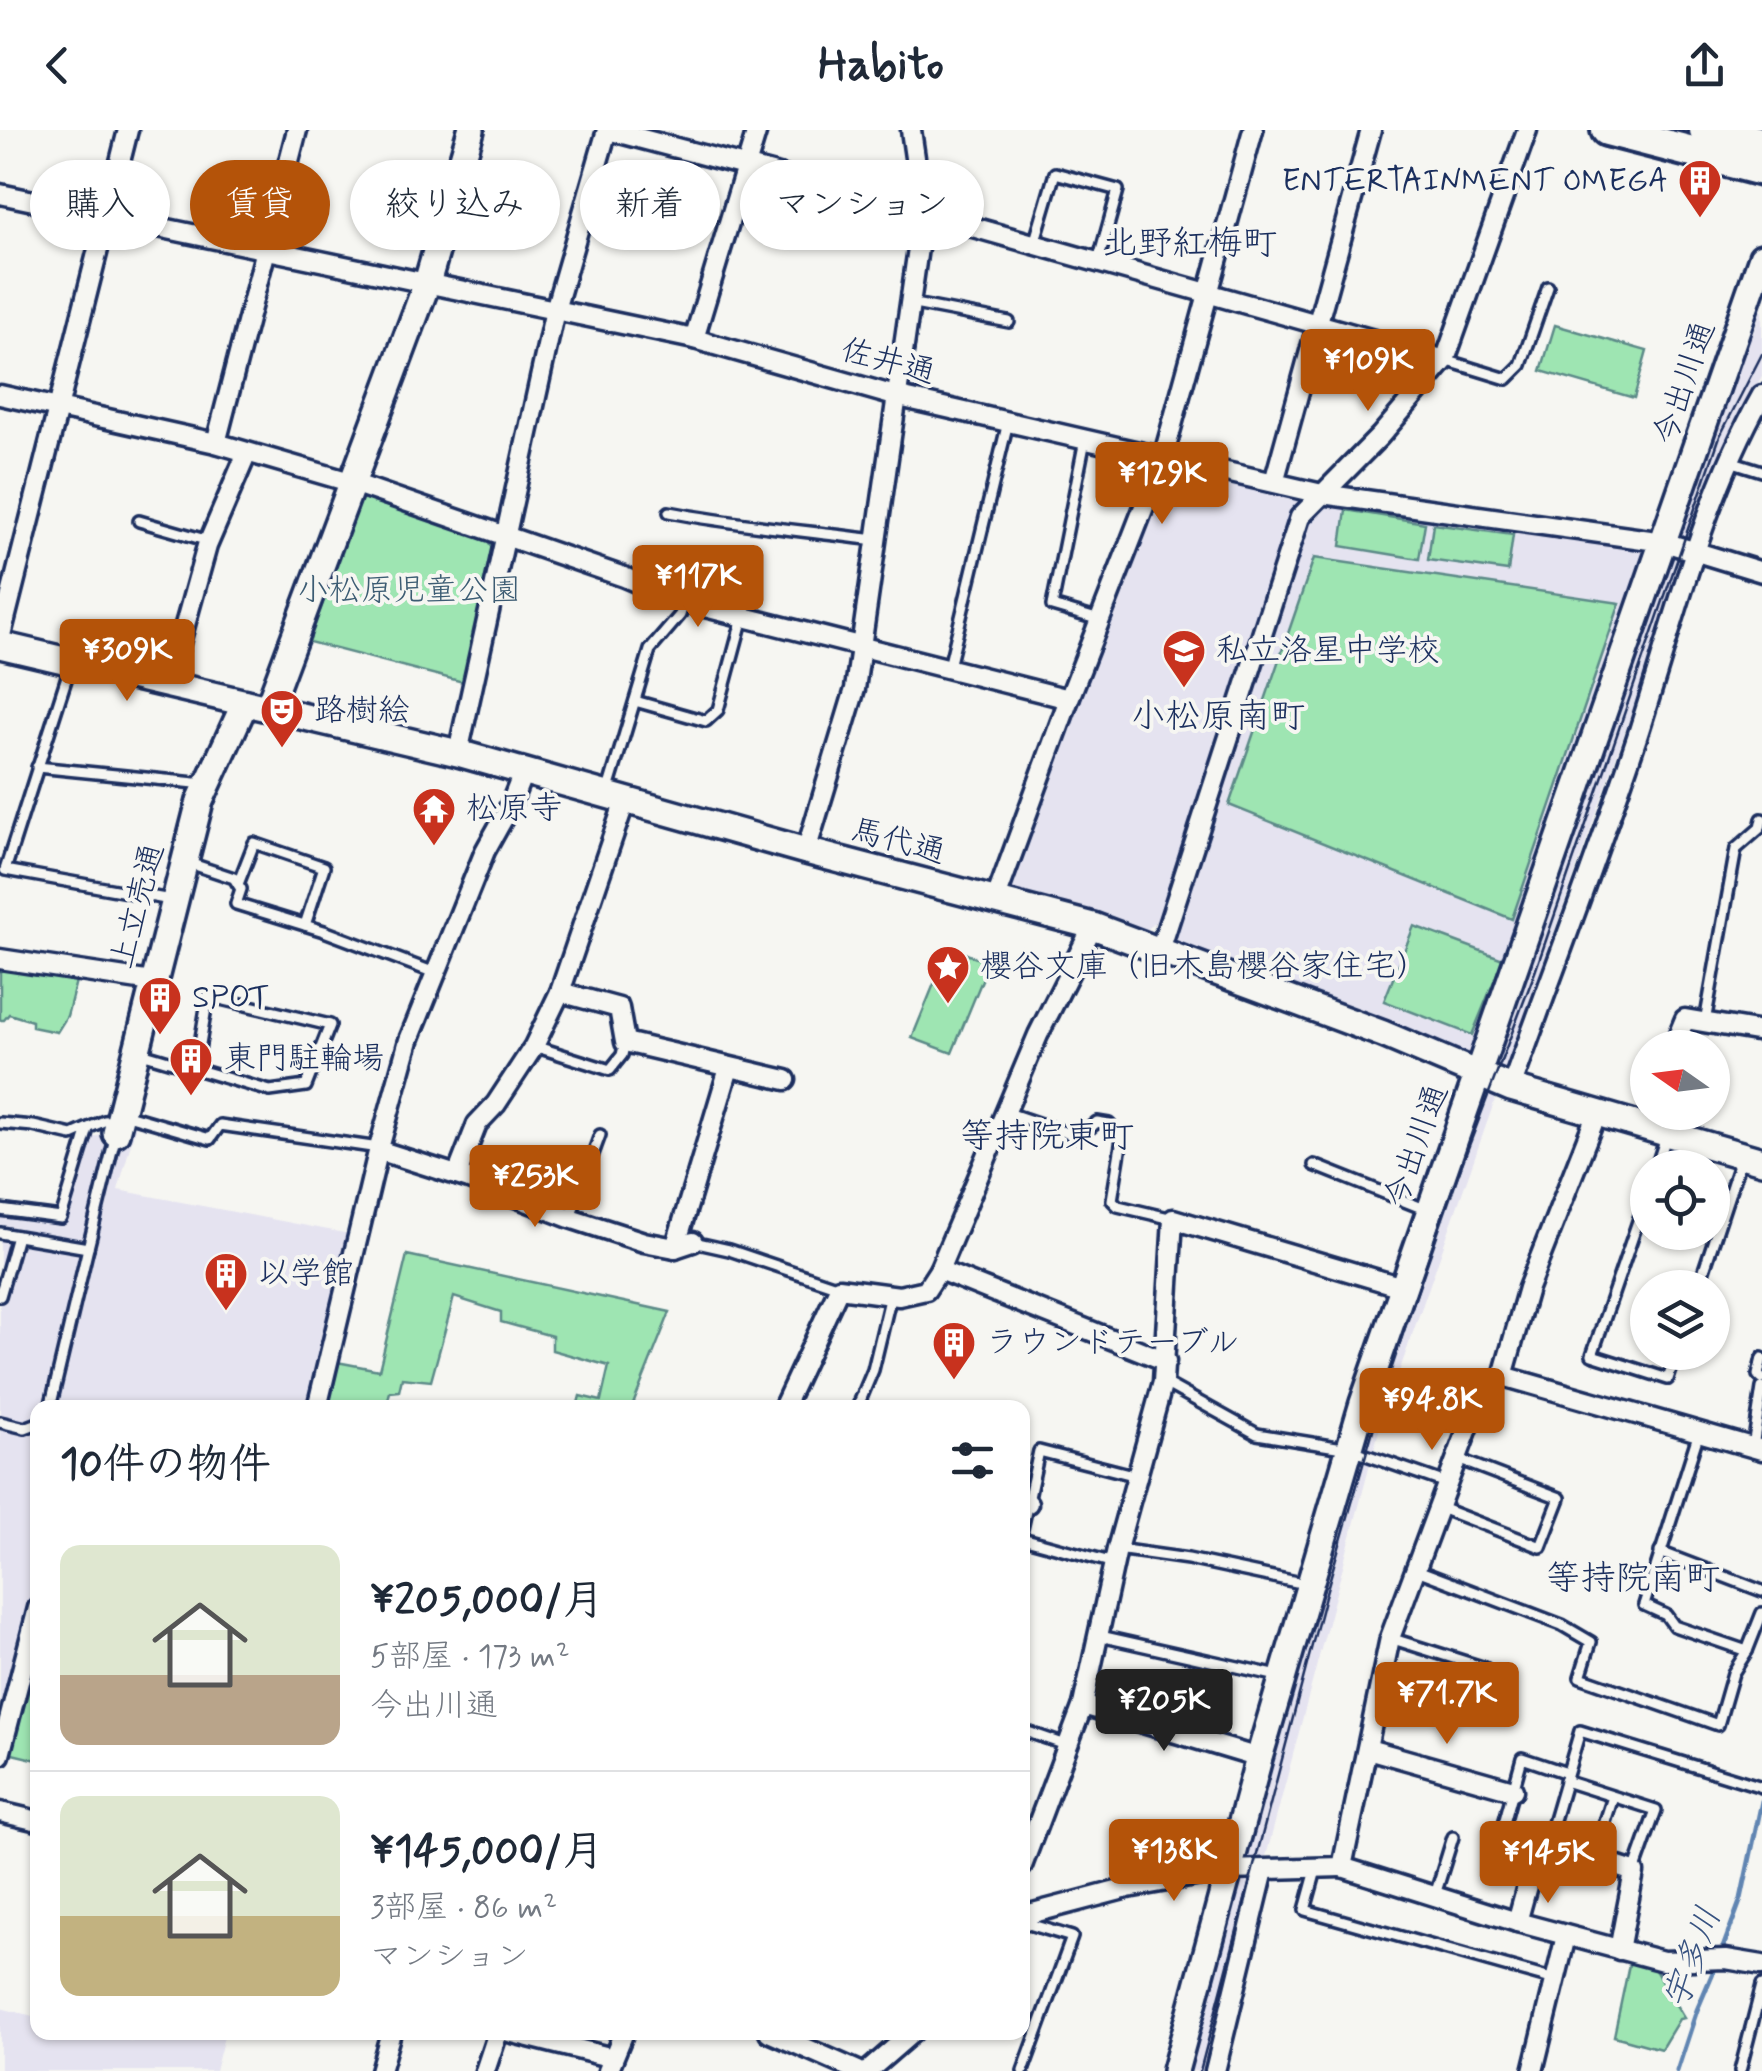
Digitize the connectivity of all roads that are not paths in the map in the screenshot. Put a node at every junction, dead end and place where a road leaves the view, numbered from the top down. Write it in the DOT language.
graph roads {
  1 [pos="128,130"];
  2 [pos="297,130"];
  3 [pos="471,130"];
  4 [pos="608,130"];
  5 [pos="757,130"];
  6 [pos="911,130"];
  7 [pos="1254,130"];
  8 [pos="1371,130"];
  9 [pos="1527,130"];
  10 [pos="1607,130"];
  11 [pos="1705,130"];
  12 [pos="1660,136"];
  13 [pos="1762,144"];
  14 [pos="120,160"];
  15 [pos="748,160"];
  16 [pos="915,160"];
  17 [pos="740,164"];
  18 [pos="1762,170"];
  19 [pos="740,186"];
  20 [pos="0,194"];
  21 [pos="30,200"];
  22 [pos="170,230"];
  23 [pos="984,230"];
  24 [pos="1034,244"];
  25 [pos="97,250"];
  26 [pos="917,250"];
  27 [pos="267,251"];
  28 [pos="1762,257"];
  29 [pos="1098,262"];
  30 [pos="427,282"];
  31 [pos="1548,287"];
  32 [pos="1208,292"];
  33 [pos="909,302"];
  34 [pos="555,310"];
  35 [pos="1009,322"];
  36 [pos="1318,324"];
  37 [pos="694,339"];
  38 [pos="1445,360"];
  39 [pos="0,395"];
  40 [pos="1762,395"];
  41 [pos="894,396"];
  42 [pos="57,407"];
  43 [pos="1008,422"];
  44 [pos="1085,440"];
  45 [pos="216,444"];
  46 [pos="246,453"];
  47 [pos="1163,458"];
  48 [pos="1730,462"];
  49 [pos="1762,470"];
  50 [pos="350,482"];
  51 [pos="1274,482"];
  52 [pos="1322,494"];
  53 [pos="669,512"];
  54 [pos="139,522"];
  55 [pos="506,536"];
  56 [pos="209,540"];
  57 [pos="875,540"];
  58 [pos="1664,542"];
  59 [pos="1696,553"];
  60 [pos="1762,572"];
  61 [pos="684,602"];
  62 [pos="743,617"];
  63 [pos="1100,620"];
  64 [pos="0,642"];
  65 [pos="860,648"];
  66 [pos="72,662"];
  67 [pos="949,670"];
  68 [pos="168,686"];
  69 [pos="1069,699"];
  70 [pos="635,701"];
  71 [pos="257,706"];
  72 [pos="458,754"];
  73 [pos="37,767"];
  74 [pos="523,773"];
  75 [pos="208,785"];
  76 [pos="616,798"];
  77 [pos="1761,825"];
  78 [pos="806,852"];
  79 [pos="184,861"];
  80 [pos="238,884"];
  81 [pos="173,900"];
  82 [pos="995,901"];
  83 [pos="305,925"];
  84 [pos="1092,926"];
  85 [pos="1160,950"];
  86 [pos="0,958"];
  87 [pos="435,973"];
  88 [pos="152,982"];
  89 [pos="560,992"];
  90 [pos="1705,1023"];
  91 [pos="1680,1030"];
  92 [pos="1762,1032"];
  93 [pos="625,1042"];
  94 [pos="534,1046"];
  95 [pos="136,1051"];
  96 [pos="196,1068"];
  97 [pos="728,1068"];
  98 [pos="1478,1075"];
  99 [pos="786,1080"];
  100 [pos="1512,1088"];
  101 [pos="1006,1112"];
  102 [pos="1597,1112"];
  103 [pos="1630,1116"];
  104 [pos="119,1122"];
  105 [pos="0,1124"];
  106 [pos="88,1128"];
  107 [pos="1662,1130"];
  108 [pos="1668,1134"];
  109 [pos="600,1135"];
  110 [pos="379,1149"];
  111 [pos="1662,1150"];
  112 [pos="1752,1158"];
  113 [pos="1314,1164"];
  114 [pos="457,1175"];
  115 [pos="0,1210"];
  116 [pos="1428,1210"];
  117 [pos="570,1218"];
  118 [pos="1173,1219"];
  119 [pos="0,1232"];
  120 [pos="16,1236"];
  121 [pos="694,1242"];
  122 [pos="1630,1244"];
  123 [pos="88,1248"];
  124 [pos="675,1248"];
  125 [pos="938,1270"];
  126 [pos="1705,1270"];
  127 [pos="1402,1287"];
  128 [pos="839,1288"];
  129 [pos="891,1294"];
  130 [pos="0,1296"];
  131 [pos="1762,1358"];
  132 [pos="1166,1361"];
  133 [pos="1630,1366"];
  134 [pos="1641,1370"];
  135 [pos="1671,1370"];
  136 [pos="1503,1376"];
  137 [pos="1762,1379"];
  138 [pos="1163,1382"];
  139 [pos="1762,1388"];
  140 [pos="52,1400"];
  141 [pos="319,1400"];
  142 [pos="787,1400"];
  143 [pos="860,1400"];
  144 [pos="0,1422"];
  145 [pos="30,1426"];
  146 [pos="1699,1432"];
  147 [pos="1349,1449"];
  148 [pos="1758,1449"];
  149 [pos="1455,1458"];
  150 [pos="1136,1476"];
  151 [pos="1446,1482"];
  152 [pos="1030,1484"];
  153 [pos="1438,1507"];
  154 [pos="1030,1540"];
  155 [pos="1660,1552"];
  156 [pos="1116,1556"];
  157 [pos="1413,1568"];
  158 [pos="1308,1585"];
  159 [pos="1762,1591"];
  160 [pos="1762,1613"];
  161 [pos="1100,1636"];
  162 [pos="1390,1638"];
  163 [pos="30,1639"];
  164 [pos="1747,1651"];
  165 [pos="1384,1668"];
  166 [pos="1282,1677"];
  167 [pos="1082,1704"];
  168 [pos="1030,1733"];
  169 [pos="1066,1745"];
  170 [pos="1368,1749"];
  171 [pos="0,1755"];
  172 [pos="1259,1758"];
  173 [pos="1566,1777"];
  174 [pos="1761,1787"];
  175 [pos="1513,1790"];
  176 [pos="1613,1796"];
  177 [pos="0,1812"];
  178 [pos="30,1818"];
  179 [pos="1453,1837"];
  180 [pos="1030,1844"];
  181 [pos="1547,1844"];
  182 [pos="1593,1859"];
  183 [pos="1342,1867"];
  184 [pos="1229,1870"];
  185 [pos="1264,1870"];
  186 [pos="1316,1870"];
  187 [pos="1634,1872"];
  188 [pos="1435,1895"];
  189 [pos="1030,1915"];
  190 [pos="1516,1922"];
  191 [pos="1030,1924"];
  192 [pos="1566,1936"];
  193 [pos="1619,1950"];
  194 [pos="1762,1965"];
  195 [pos="1555,1980"];
  196 [pos="1762,1985"];
  197 [pos="389,2040"];
  198 [pos="495,2040"];
  199 [pos="533,2040"];
  200 [pos="621,2040"];
  201 [pos="787,2040"];
  202 [pos="904,2040"];
  203 [pos="610,2065"];
  204 [pos="380,2071"];
  205 [pos="485,2071"];
  206 [pos="858,2071"];
  207 [pos="868,2071"];
  208 [pos="1023,2071"];
  209 [pos="1175,2071"];
  210 [pos="1215,2071"];
  211 [pos="1534,2071"];
  212 [pos="1740,2071"];
  1 -- 14 [label="street"];
  2 -- 27 [label="street"];
  3 -- 30 [label="street, 上立売通"];
  4 -- 17 [label="street"];
  4 -- 34 [label="street"];
  5 -- 15 [label="street"];
  6 -- 16 [label="street"];
  7 -- 32 [label="street"];
  8 -- 36 [label="street"];
  9 -- 38 [label="street"];
  10 -- 12 [label="main road"];
  11 -- 13 [label="main road"];
  12 -- 18 [label="main road"];
  19 -- 37 [label="street"];
  20 -- 21 [label="street, 佐井通"];
  22 -- 27 [label="street, 佐井通"];
  23 -- 24 [label="street"];
  24 -- 29 [label="street"];
  24 -- 29 [label="lane"];
  25 -- 42 [label="street"];
  26 -- 33 [label="street"];
  27 -- 30 [label="street, 佐井通"];
  27 -- 45 [label="street"];
  28 -- 58 [label="street, 今出川通"];
  29 -- 32 [label="street"];
  30 -- 34 [label="street, 佐井通"];
  30 -- 50 [label="street, 上立売通"];
  31 -- 38 [label="lane"];
  32 -- 36 [label="street"];
  32 -- 47 [label="street"];
  33 -- 35 [label="lane"];
  33 -- 41 [label="street"];
  34 -- 37 [label="street, 佐井通"];
  34 -- 55 [label="street"];
  36 -- 38 [label="street"];
  36 -- 51 [label="street"];
  37 -- 41 [label="street, 佐井通"];
  38 -- 52 [label="street"];
  39 -- 42 [label="street"];
  40 -- 48 [label="street"];
  41 -- 43 [label="street, 佐井通"];
  41 -- 57 [label="street"];
  42 -- 45 [label="street"];
  42 -- 64 [label="street"];
  43 -- 44 [label="street, 佐井通"];
  43 -- 67 [label="lane"];
  44 -- 47 [label="street, 佐井通"];
  44 -- 63 [label="lane"];
  45 -- 46 [label="street"];
  46 -- 50 [label="street"];
  46 -- 56 [label="street"];
  47 -- 51 [label="street, 佐井通"];
  47 -- 63 [label="street"];
  48 -- 49 [label="lane"];
  48 -- 59 [label="street"];
  50 -- 55 [label="street"];
  50 -- 71 [label="street, 上立売通"];
  51 -- 52 [label="street, 佐井通"];
  52 -- 58 [label="street, 佐井通"];
  52 -- 85 [label="street"];
  53 -- 57 [label="lane"];
  54 -- 56 [label="lane"];
  55 -- 61 [label="street"];
  55 -- 72 [label="street"];
  56 -- 68 [label="street"];
  57 -- 65 [label="street"];
  58 -- 59 [label="street, 佐井通"];
  58 -- 98 [label="street, 今出川通"];
  59 -- 60 [label="street, 佐井通"];
  59 -- 100 [label="street"];
  61 -- 62 [label="street"];
  61 -- 70 [label="lane"];
  62 -- 65 [label="street"];
  62 -- 70 [label="lane"];
  63 -- 69 [label="street"];
  64 -- 66 [label="street, 馬代通"];
  65 -- 67 [label="street"];
  65 -- 78 [label="street"];
  66 -- 68 [label="street, 馬代通"];
  66 -- 73 [label="lane"];
  67 -- 69 [label="street"];
  68 -- 71 [label="street, 馬代通"];
  69 -- 82 [label="street"];
  70 -- 76 [label="lane"];
  71 -- 72 [label="street, 馬代通"];
  71 -- 75 [label="street, 上立売通"];
  72 -- 74 [label="street, 馬代通"];
  73 -- 75 [label="lane"];
  73 -- 81 [label="lane"];
  74 -- 76 [label="street, 馬代通"];
  74 -- 87 [label="street"];
  75 -- 79 [label="street, 上立売通"];
  76 -- 78 [label="street, 馬代通"];
  76 -- 89 [label="street"];
  77 -- 90 [label="lane"];
  78 -- 82 [label="street, 馬代通"];
  79 -- 80 [label="lane"];
  79 -- 81 [label="street, 上立売通"];
  80 -- 83 [label="lane"];
  80 -- 83 [label="lane"];
  81 -- 88 [label="street, 上立売通"];
  82 -- 84 [label="street, 馬代通"];
  83 -- 87 [label="lane"];
  84 -- 85 [label="street, 馬代通"];
  84 -- 101 [label="street"];
  85 -- 98 [label="street, 馬代通"];
  86 -- 88 [label="street"];
  87 -- 110 [label="street"];
  88 -- 95 [label="street, 上立売通"];
  89 -- 93 [label="street"];
  89 -- 94 [label="street"];
  90 -- 91 [label="street"];
  90 -- 92 [label="street"];
  93 -- 94 [label="lane"];
  93 -- 97 [label="street"];
  94 -- 114 [label="street"];
  95 -- 96 [label="lane"];
  95 -- 104 [label="street, 上立売通"];
  96 -- 96 [label="lane"];
  97 -- 99 [label="street"];
  97 -- 124 [label="street"];
  98 -- 100 [label="street, 馬代通"];
  98 -- 116 [label="street, 今出川通"];
  100 -- 102 [label="street, 馬代通"];
  101 -- 118 [label="lane"];
  101 -- 125 [label="street"];
  102 -- 103 [label="street, 馬代通"];
  102 -- 136 [label="street"];
  104 -- 106 [label="lane"];
  104 -- 110 [label="lane"];
  104 -- 123 [label="lane"];
  105 -- 106 [label="lane"];
  106 -- 115 [label="lane"];
  107 -- 108 [label="street, 馬代通"];
  108 -- 111 [label="lane"];
  108 -- 112 [label="street, 馬代通"];
  109 -- 117 [label="lane"];
  110 -- 114 [label="street"];
  110 -- 141 [label="street"];
  112 -- 126 [label="lane"];
  113 -- 116 [label="lane"];
  114 -- 117 [label="street"];
  116 -- 127 [label="street, 今出川通"];
  117 -- 124 [label="street"];
  118 -- 127 [label="street"];
  118 -- 132 [label="street"];
  119 -- 120 [label="lane"];
  120 -- 123 [label="lane"];
  120 -- 130 [label="lane"];
  121 -- 124 [label="street"];
  121 -- 128 [label="lane"];
  122 -- 133 [label="lane"];
  123 -- 140 [label="lane"];
  125 -- 129 [label="street"];
  125 -- 132 [label="street"];
  127 -- 147 [label="street, 今出川通"];
  128 -- 129 [label="street"];
  128 -- 142 [label="street"];
  129 -- 143 [label="lane"];
  131 -- 137 [label="lane"];
  132 -- 138 [label="street"];
  134 -- 135 [label="lane"];
  136 -- 146 [label="street"];
  136 -- 149 [label="street"];
  138 -- 147 [label="lane"];
  138 -- 150 [label="street"];
  139 -- 148 [label="lane"];
  144 -- 145 [label="lane"];
  146 -- 148 [label="street"];
  146 -- 155 [label="lane"];
  147 -- 151 [label="lane"];
  147 -- 158 [label="street, 今出川通"];
  149 -- 151 [label="street"];
  149 -- 153 [label="lane"];
  150 -- 152 [label="lane"];
  150 -- 156 [label="street"];
  151 -- 153 [label="street"];
  153 -- 157 [label="street"];
  154 -- 156 [label="lane"];
  155 -- 159 [label="lane"];
  155 -- 164 [label="lane"];
  156 -- 158 [label="lane"];
  156 -- 161 [label="street"];
  157 -- 162 [label="street"];
  157 -- 164 [label="lane"];
  158 -- 166 [label="street, 今出川通"];
  160 -- 164 [label="lane"];
  161 -- 166 [label="lane"];
  161 -- 167 [label="street"];
  162 -- 165 [label="street"];
  162 -- 165 [label="lane"];
  163 -- 171 [label="street"];
  165 -- 170 [label="street"];
  166 -- 172 [label="street, 今出川通"];
  167 -- 169 [label="street"];
  167 -- 172 [label="street"];
  168 -- 169 [label="lane"];
  169 -- 180 [label="street"];
  170 -- 175 [label="street"];
  170 -- 183 [label="street"];
  172 -- 184 [label="street, 今出川通"];
  173 -- 174 [label="lane"];
  173 -- 175 [label="lane"];
  173 -- 176 [label="lane"];
  173 -- 181 [label="lane"];
  175 -- 181 [label="lane"];
  176 -- 182 [label="lane"];
  176 -- 187 [label="lane"];
  177 -- 178 [label="street"];
  179 -- 188 [label="lane"];
  181 -- 182 [label="street"];
  181 -- 190 [label="street"];
  182 -- 187 [label="street"];
  183 -- 186 [label="street"];
  183 -- 188 [label="street"];
  184 -- 185 [label="street"];
  184 -- 189 [label="street"];
  184 -- 209 [label="street, 今出川通"];
  185 -- 186 [label="street"];
  185 -- 210 [label="street"];
  186 -- 195 [label="lane"];
  187 -- 193 [label="street"];
  188 -- 190 [label="street"];
  190 -- 192 [label="street"];
  191 -- 208 [label="lane"];
  192 -- 193 [label="street"];
  192 -- 195 [label="street"];
  193 -- 194 [label="street"];
  195 -- 211 [label="street"];
  196 -- 212 [label="lane"];
  197 -- 204 [label="street"];
  198 -- 205 [label="street"];
  199 -- 203 [label="street"];
  200 -- 203 [label="street"];
  201 -- 206 [label="street"];
  202 -- 207 [label="street"];
}
